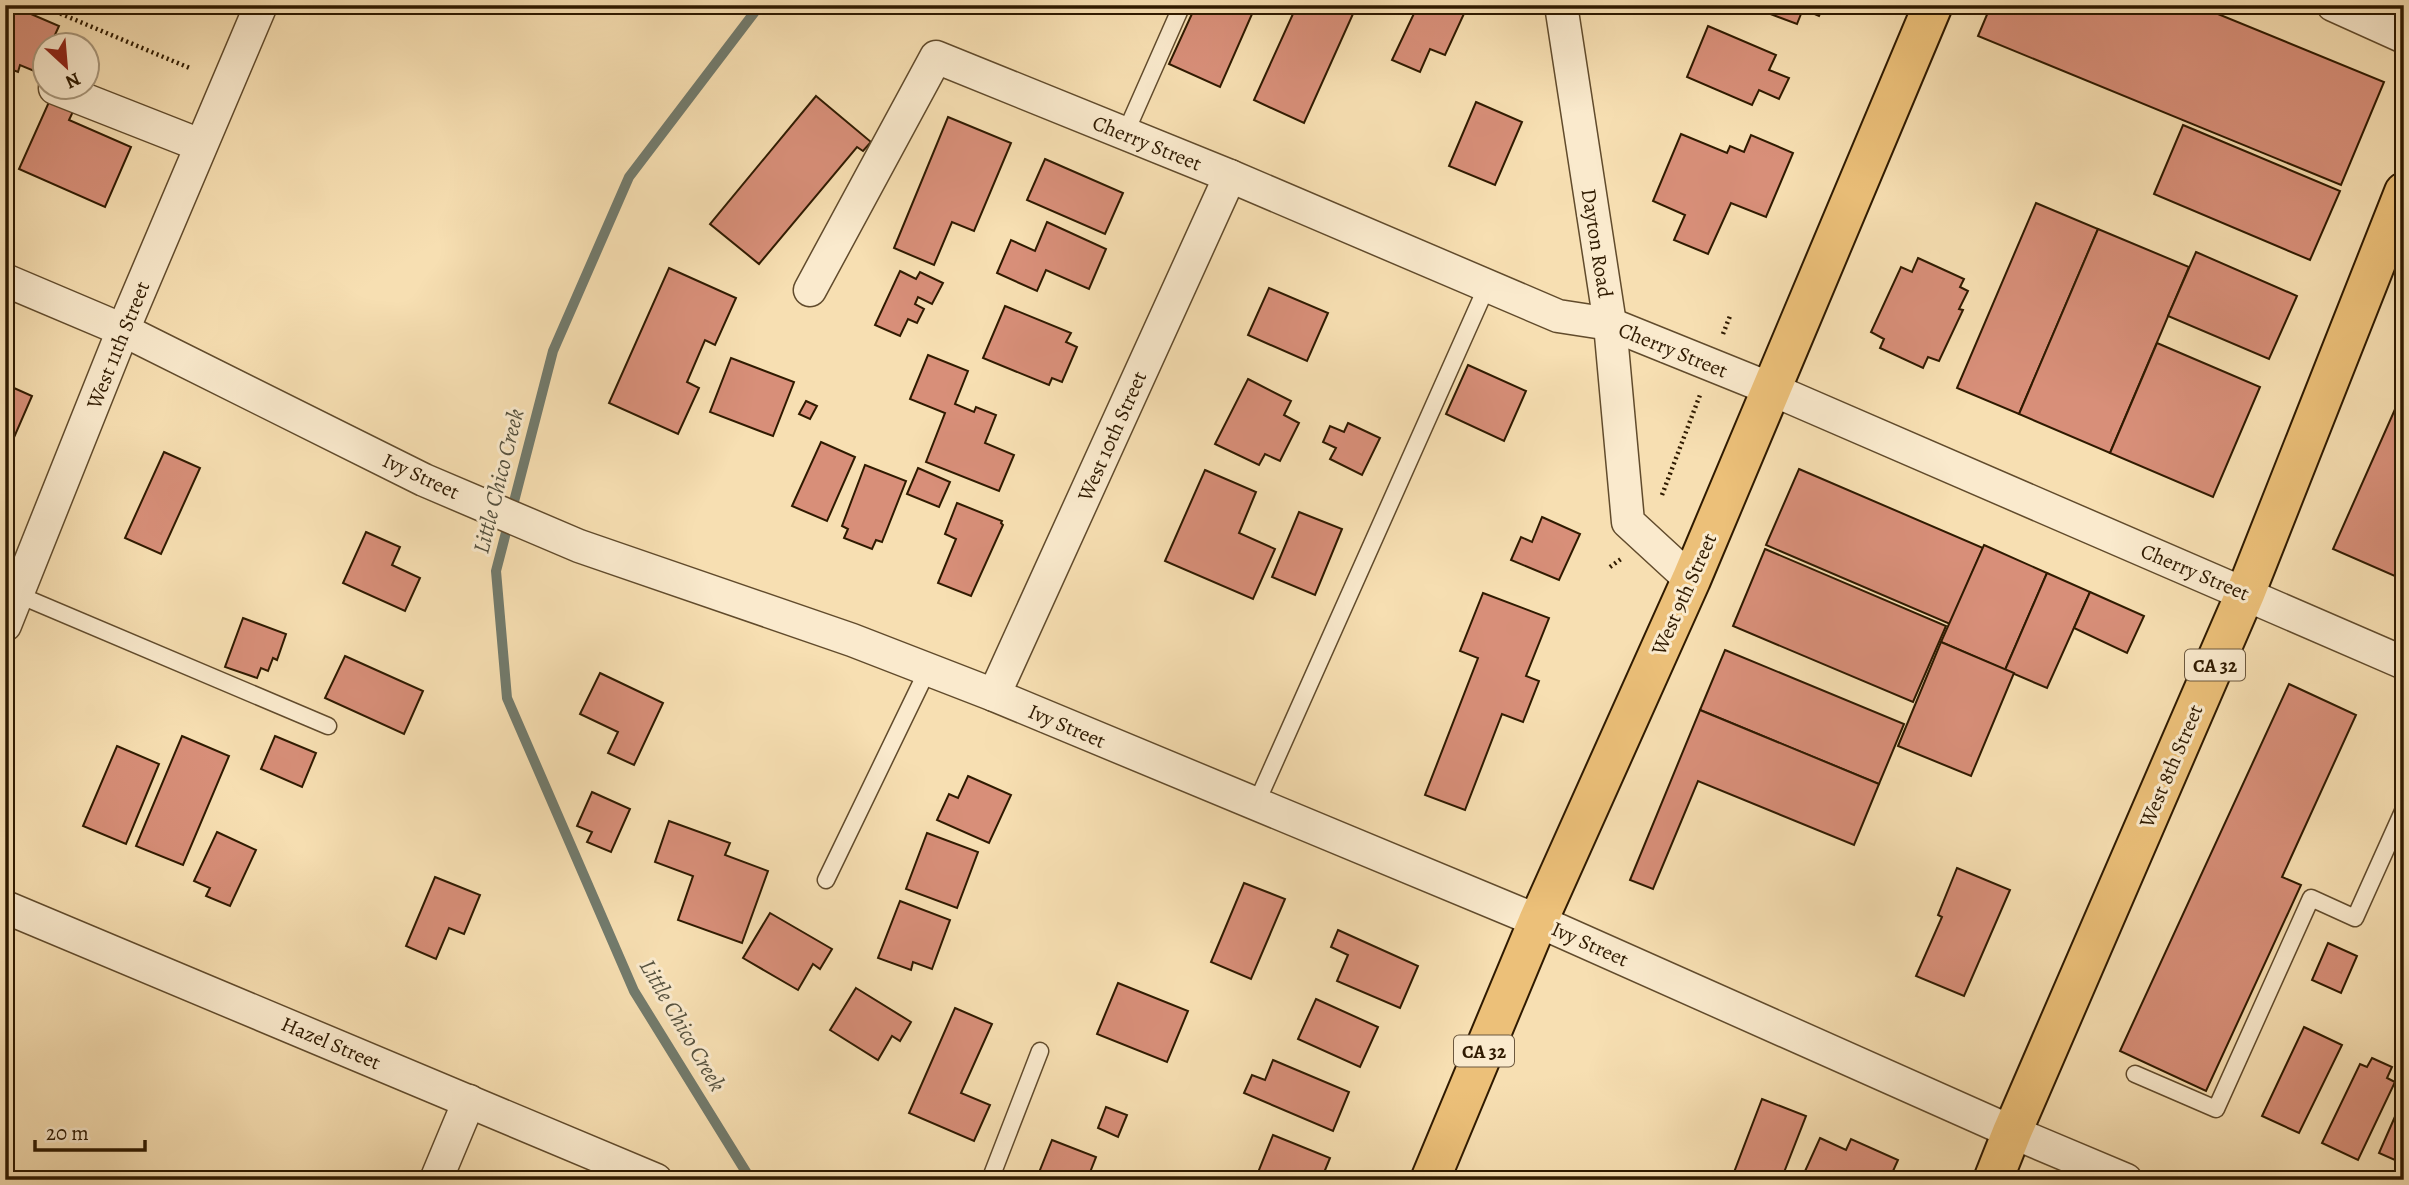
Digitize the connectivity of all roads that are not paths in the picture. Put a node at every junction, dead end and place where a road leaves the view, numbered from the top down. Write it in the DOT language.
graph roads {
  1 [pos="261,5"];
  2 [pos="1182,5"];
  3 [pos="1561,5"];
  4 [pos="1933,5"];
  5 [pos="2333,5"];
  6 [pos="2404,37"];
  7 [pos="92,102"];
  8 [pos="1125,134"];
  9 [pos="200,145"];
  10 [pos="1230,176"];
  11 [pos="2404,192"];
  12 [pos="5,281"];
  13 [pos="1487,286"];
  14 [pos="810,290"];
  15 [pos="1610,324"];
  16 [pos="123,330"];
  17 [pos="1771,388"];
  18 [pos="1691,580"];
  19 [pos="11,592"];
  20 [pos="2245,594"];
  21 [pos="5,625"];
  22 [pos="2404,663"];
  23 [pos="928,669"];
  24 [pos="994,695"];
  25 [pos="328,726"];
  26 [pos="1256,804"];
  27 [pos="2404,809"];
  28 [pos="826,880"];
  29 [pos="5,907"];
  30 [pos="1538,922"];
  31 [pos="1040,1051"];
  32 [pos="2135,1074"];
  33 [pos="469,1101"];
  34 [pos="2012,1132"];
  35 [pos="436,1180"];
  36 [pos="656,1180"];
  37 [pos="990,1180"];
  38 [pos="1430,1180"];
  39 [pos="1993,1180"];
  40 [pos="2126,1180"];
  1 -- 9 [label="street, West 11th Street"];
  2 -- 8 [label="lane"];
  3 -- 15 [label="street, Dayton Road"];
  4 -- 17 [label="main road, West 9th Street / CA 32"];
  5 -- 6 [label="street"];
  7 -- 9 [label="street"];
  8 -- 10 [label="street, Cherry Street"];
  8 -- 14 [label="street, Cherry Street"];
  9 -- 16 [label="street, West 11th Street"];
  10 -- 13 [label="street, Cherry Street"];
  10 -- 24 [label="street, West 10th Street"];
  11 -- 20 [label="main road, West 8th Street / CA 32"];
  12 -- 16 [label="street, Ivy Street"];
  13 -- 15 [label="street, Cherry Street"];
  13 -- 26 [label="lane"];
  15 -- 17 [label="street, Cherry Street"];
  15 -- 18 [label="street, Dayton Road"];
  16 -- 19 [label="street, West 11th Street"];
  16 -- 23 [label="street, Ivy Street"];
  17 -- 18 [label="main road, West 9th Street / CA 32"];
  17 -- 20 [label="street, Cherry Street"];
  18 -- 30 [label="main road, West 9th Street / CA 32"];
  19 -- 21 [label="street, West 11th Street"];
  19 -- 25 [label="lane"];
  20 -- 22 [label="street, Cherry Street"];
  20 -- 34 [label="main road, West 8th Street / CA 32"];
  23 -- 24 [label="street, Ivy Street"];
  23 -- 28 [label="lane"];
  24 -- 26 [label="street, Ivy Street"];
  26 -- 30 [label="street, Ivy Street"];
  27 -- 32 [label="lane"];
  29 -- 33 [label="street, Hazel Street"];
  30 -- 34 [label="street, Ivy Street"];
  30 -- 38 [label="main road, West 9th Street / CA 32"];
  31 -- 37 [label="lane"];
  33 -- 35 [label="street"];
  33 -- 36 [label="street, Hazel Street"];
  34 -- 39 [label="main road, West 8th Street / CA 32"];
  34 -- 40 [label="street, Ivy Street"];
}
